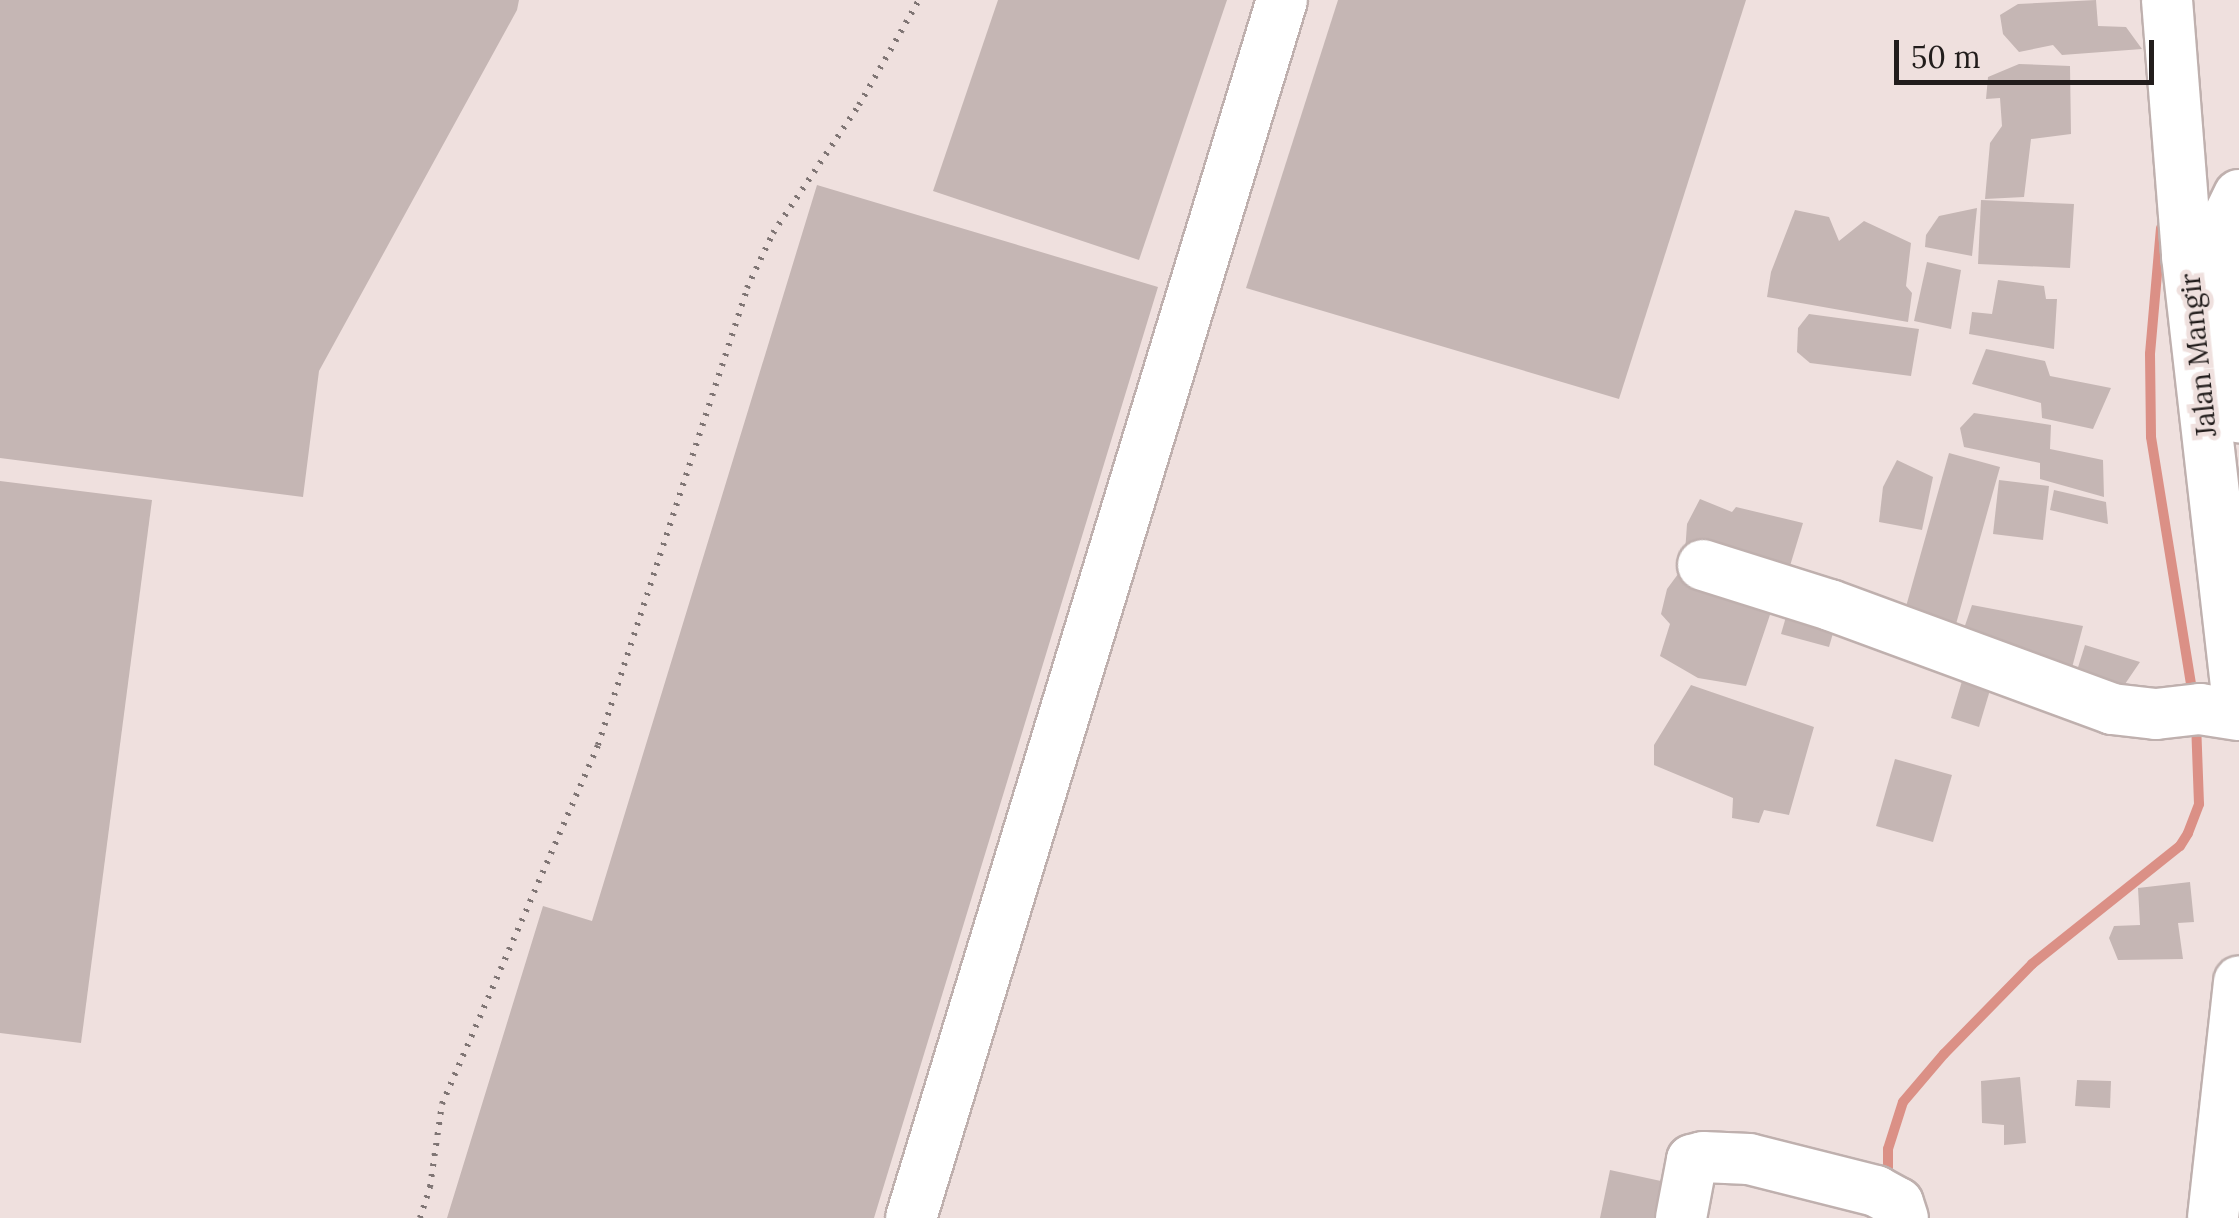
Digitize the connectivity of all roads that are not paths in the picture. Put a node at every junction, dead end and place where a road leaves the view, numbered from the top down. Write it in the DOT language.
graph roads {
  1 [pos="1282,0"];
  2 [pos="2167,0"];
  3 [pos="2239,195"];
  4 [pos="2239,416"];
  5 [pos="1703,565"];
  6 [pos="2208,712"];
  7 [pos="2239,981"];
  8 [pos="1893,1204"];
  9 [pos="912,1218"];
  10 [pos="1680,1218"];
  11 [pos="2213,1218"];
  1 -- 9 [label="street"];
  2 -- 6 [label="street, Jalan Mangir"];
  3 -- 4 [label="street"];
  5 -- 6 [label="street"];
  7 -- 11 [label="street"];
  8 -- 10 [label="street"];
}
